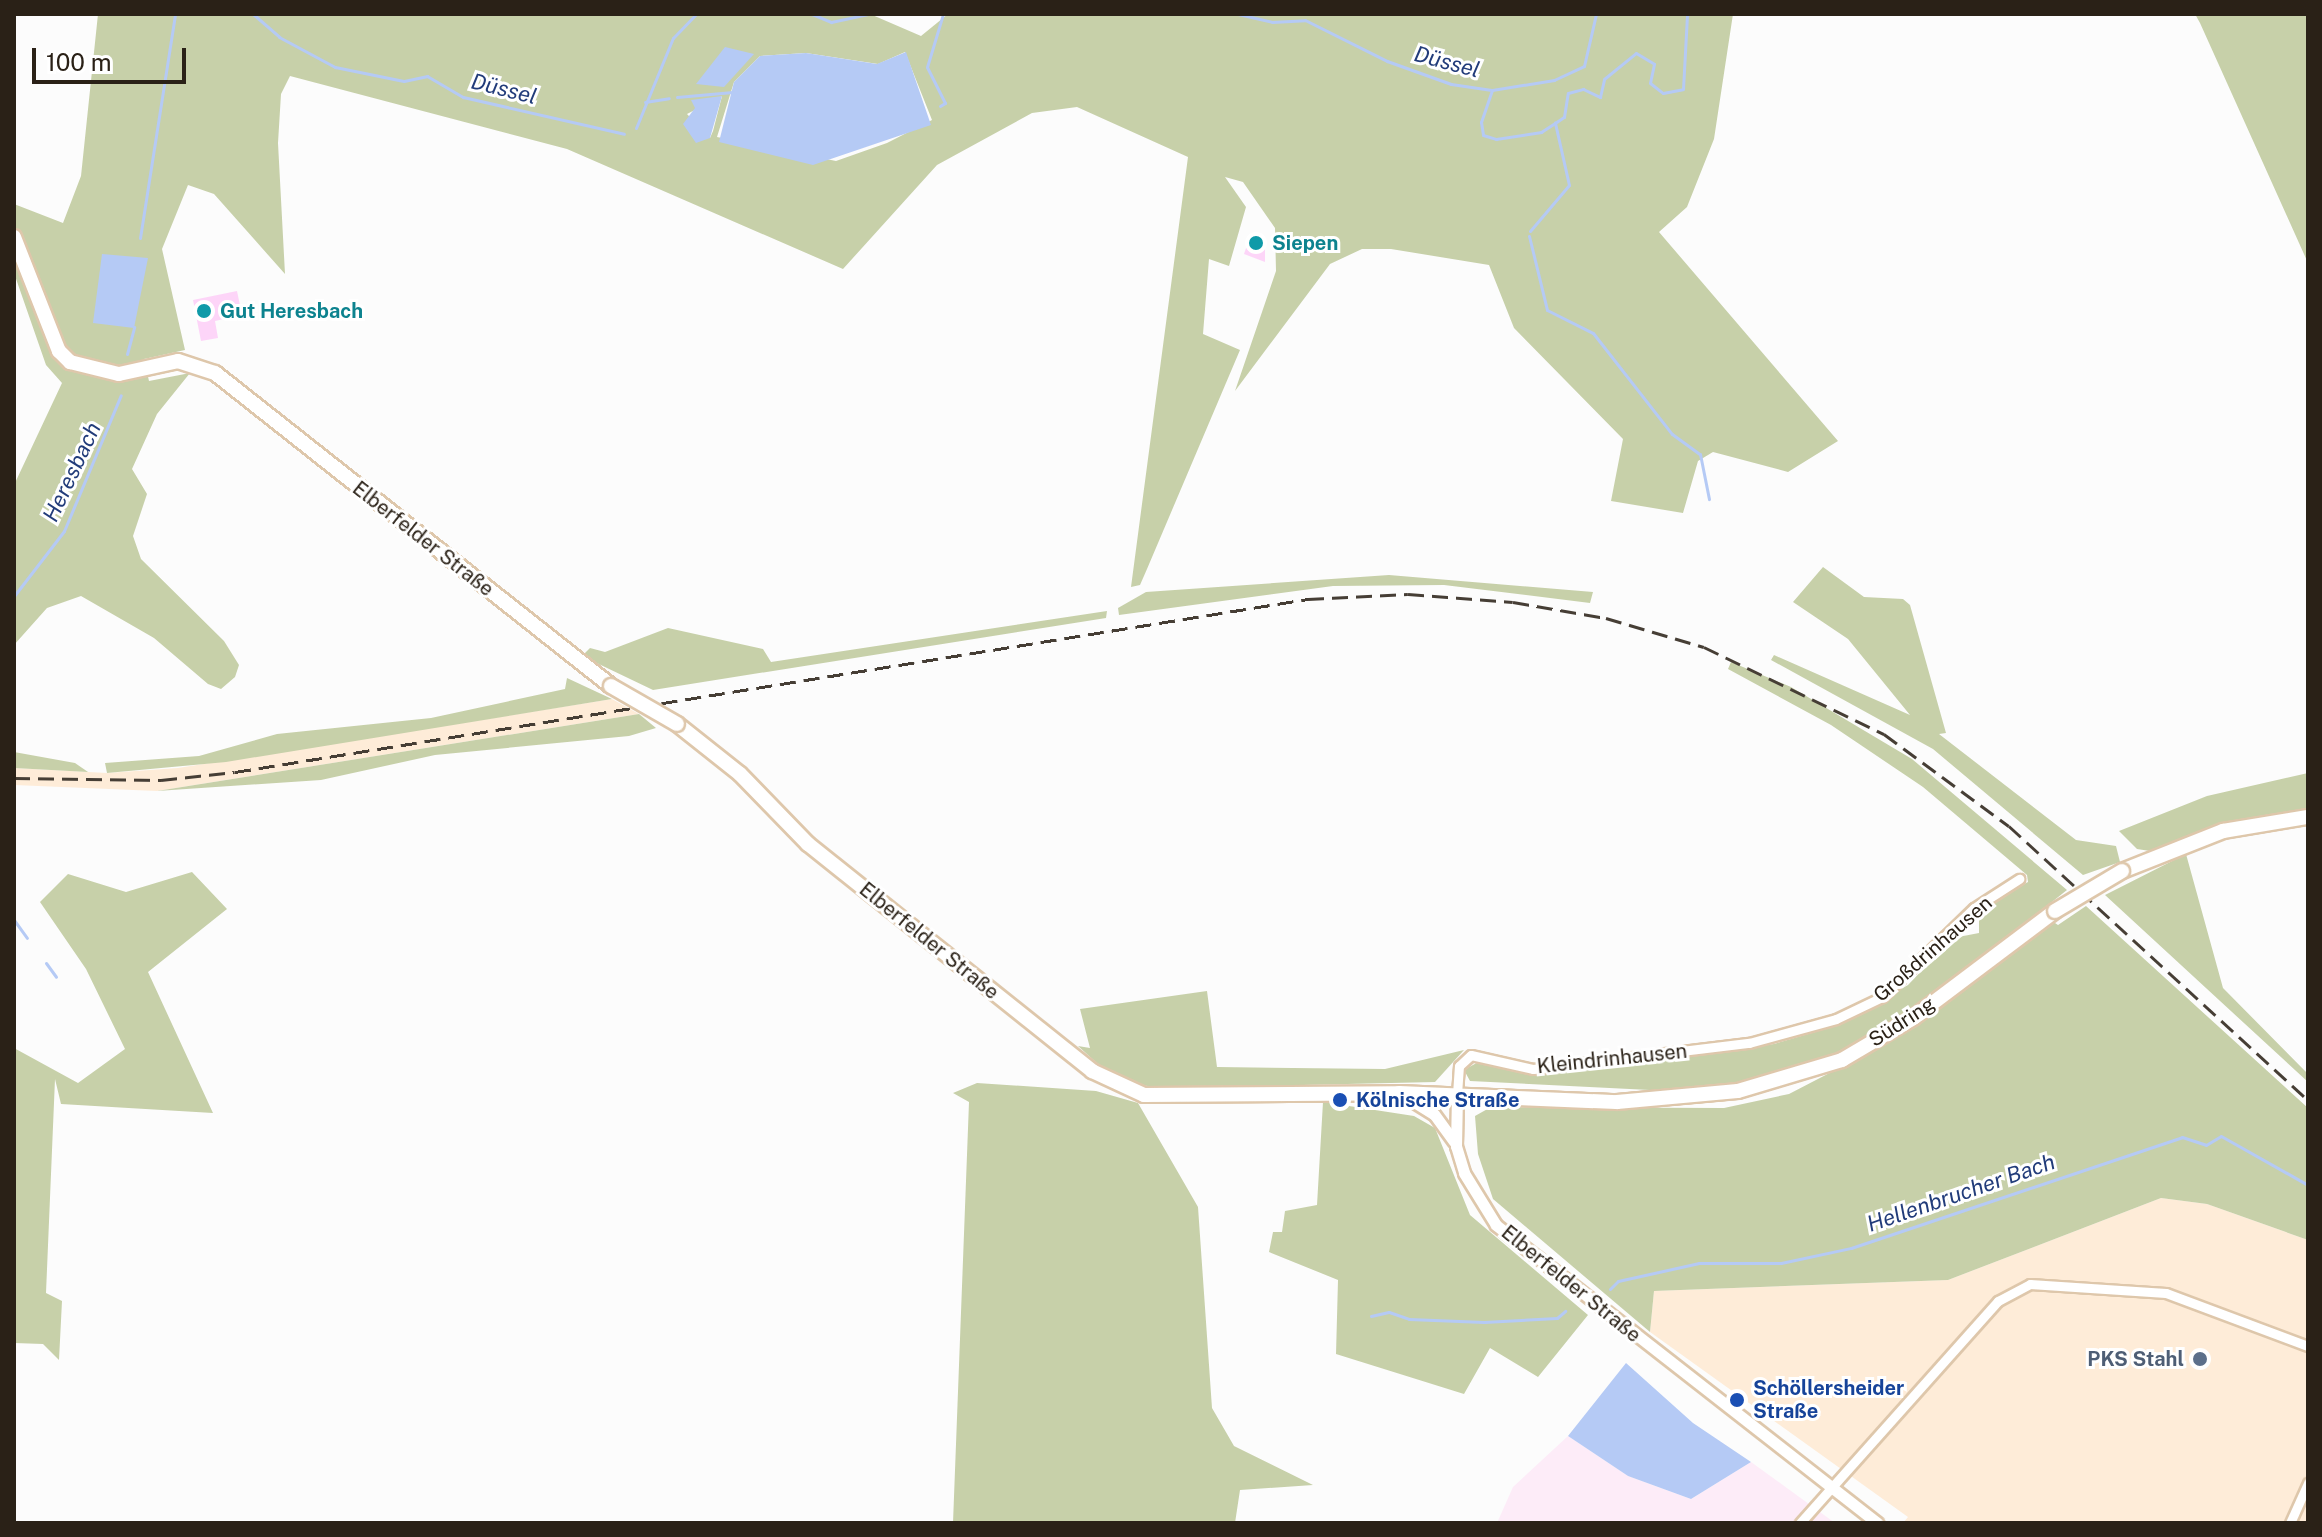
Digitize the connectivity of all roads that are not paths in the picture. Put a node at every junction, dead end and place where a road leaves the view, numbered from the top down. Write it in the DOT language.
graph roads {
  1 [pos="14,237"];
  2 [pos="2308,817"];
  3 [pos="2019,879"];
  4 [pos="1705,1049"];
  5 [pos="1399,1093"];
  6 [pos="1457,1094"];
  7 [pos="1456,1146"];
  8 [pos="2308,1346"];
  9 [pos="2308,1483"];
  10 [pos="1830,1486"];
  11 [pos="1800,1523"];
  12 [pos="1877,1523"];
  13 [pos="2290,1523"];
  1 -- 5 [label="main road, Elberfelder Straße, bridge"];
  2 -- 6 [label="main road, Südring, bridge"];
  3 -- 4 [label="street, Großdrinhausen"];
  4 -- 6 [label="street, Kleindrinhausen"];
  5 -- 6 [label="main road, Elberfelder Straße"];
  5 -- 7 [label="street"];
  6 -- 7 [label="street, Elberfelder Straße"];
  7 -- 10 [label="street, Elberfelder Straße"];
  8 -- 10 [label="street"];
  9 -- 13 [label="street"];
  10 -- 11 [label="street"];
  10 -- 12 [label="street, Elberfelder Straße"];
}
